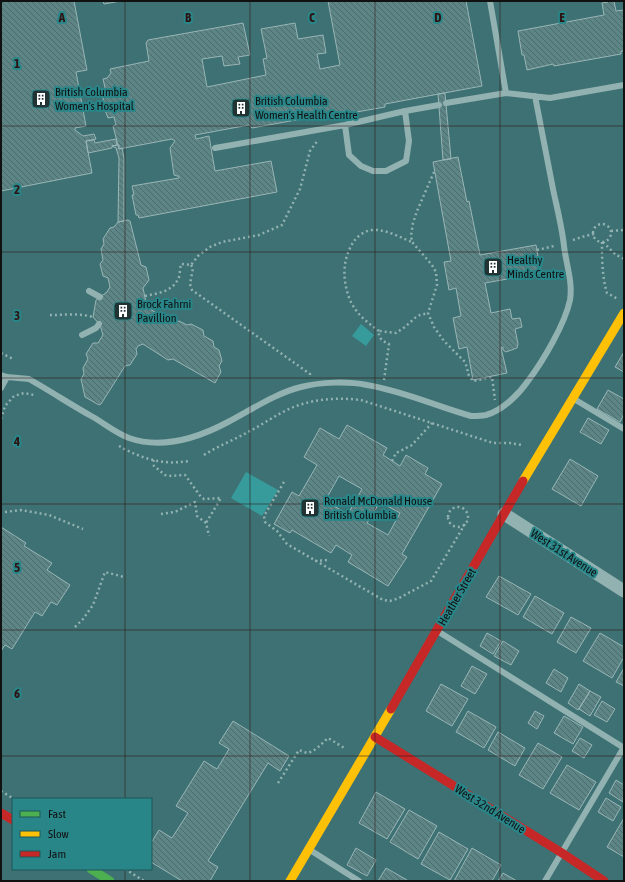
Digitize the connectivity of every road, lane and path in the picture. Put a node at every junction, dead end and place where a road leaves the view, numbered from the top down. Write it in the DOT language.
graph roads {
  1 [pos="490,1"];
  2 [pos="624,85"];
  3 [pos="506,93"];
  4 [pos="535,96"];
  5 [pos="446,104"];
  6 [pos="438,105"];
  7 [pos="405,111"];
  8 [pos="344,125"];
  9 [pos="326,128"];
  10 [pos="214,148"];
  11 [pos="434,172"];
  12 [pos="624,230"];
  13 [pos="611,232"];
  14 [pos="594,234"];
  15 [pos="573,240"];
  16 [pos="412,242"];
  17 [pos="602,242"];
  18 [pos="556,245"];
  19 [pos="537,250"];
  20 [pos="624,259"];
  21 [pos="190,265"];
  22 [pos="89,290"];
  23 [pos="144,296"];
  24 [pos="100,297"];
  25 [pos="618,300"];
  26 [pos="428,313"];
  27 [pos="624,313"];
  28 [pos="50,315"];
  29 [pos="93,317"];
  30 [pos="99,324"];
  31 [pos="379,331"];
  32 [pos="82,335"];
  33 [pos="1,354"];
  34 [pos="13,359"];
  35 [pos="4,376"];
  36 [pos="311,386"];
  37 [pos="1,388"];
  38 [pos="383,388"];
  39 [pos="24,393"];
  40 [pos="573,398"];
  41 [pos="495,400"];
  42 [pos="1,419"];
  43 [pos="432,423"];
  44 [pos="624,429"];
  45 [pos="522,445"];
  46 [pos="204,455"];
  47 [pos="154,460"];
  48 [pos="392,461"];
  49 [pos="284,482"];
  50 [pos="5,512"];
  51 [pos="161,514"];
  52 [pos="504,514"];
  53 [pos="206,523"];
  54 [pos="465,524"];
  55 [pos="83,529"];
  56 [pos="209,536"];
  57 [pos="328,560"];
  58 [pos="315,561"];
  59 [pos="124,577"];
  60 [pos="624,591"];
  61 [pos="75,627"];
  62 [pos="437,631"];
  63 [pos="375,737"];
  64 [pos="624,748"];
  65 [pos="346,749"];
  66 [pos="278,783"];
  67 [pos="1,791"];
  68 [pos="12,798"];
  69 [pos="1,813"];
  70 [pos="12,819"];
  71 [pos="309,849"];
  72 [pos="562,853"];
  73 [pos="93,870"];
  74 [pos="127,870"];
  75 [pos="110,881"];
  76 [pos="144,881"];
  77 [pos="290,881"];
  78 [pos="359,881"];
  79 [pos="545,881"];
  80 [pos="604,881"];
  1 -- 3 [label="lane"];
  2 -- 4 [label="lane"];
  3 -- 4 [label="lane"];
  3 -- 5 [label="lane"];
  4 -- 38 [label="lane"];
  6 -- 7 [label="lane"];
  7 -- 8 [label="lane"];
  7 -- 8 [label="lane"];
  8 -- 9 [label="lane"];
  9 -- 10 [label="lane"];
  9 -- 21 [label="path"];
  11 -- 16 [label="path"];
  12 -- 13 [label="path"];
  13 -- 14 [label="path"];
  13 -- 17 [label="path"];
  14 -- 15 [label="path"];
  14 -- 17 [label="path"];
  16 -- 26 [label="path"];
  16 -- 31 [label="path"];
  17 -- 20 [label="path"];
  17 -- 25 [label="path"];
  18 -- 19 [label="path"];
  21 -- 23 [label="path"];
  21 -- 36 [label="path"];
  22 -- 24 [label="lane"];
  26 -- 31 [label="path"];
  26 -- 41 [label="path"];
  27 -- 40 [label="street, Heather Street"];
  28 -- 29 [label="path"];
  30 -- 32 [label="lane"];
  31 -- 38 [label="path"];
  33 -- 34 [label="path"];
  35 -- 36 [label="lane"];
  35 -- 37 [label="lane"];
  36 -- 38 [label="lane"];
  39 -- 42 [label="path"];
  40 -- 44 [label="lane"];
  40 -- 52 [label="street, Heather Street"];
  43 -- 45 [label="path"];
  43 -- 46 [label="path"];
  43 -- 48 [label="path"];
  47 -- 53 [label="path"];
  49 -- 58 [label="path"];
  50 -- 55 [label="path"];
  51 -- 53 [label="path"];
  52 -- 60 [label="street, West 31st Avenue"];
  52 -- 62 [label="street, Heather Street"];
  53 -- 56 [label="path"];
  54 -- 54 [label="path"];
  54 -- 58 [label="path"];
  57 -- 58 [label="path"];
  59 -- 61 [label="path"];
  62 -- 63 [label="street, Heather Street"];
  62 -- 64 [label="lane"];
  63 -- 71 [label="street, Heather Street"];
  63 -- 72 [label="street, West 32nd Avenue"];
  64 -- 72 [label="lane"];
  65 -- 66 [label="path"];
  67 -- 68 [label="path"];
  69 -- 70 [label="street"];
  71 -- 77 [label="street, Heather Street"];
  71 -- 78 [label="lane"];
  72 -- 79 [label="lane"];
  72 -- 80 [label="street, West 32nd Avenue"];
  73 -- 75 [label="street"];
  74 -- 76 [label="path"];
}
